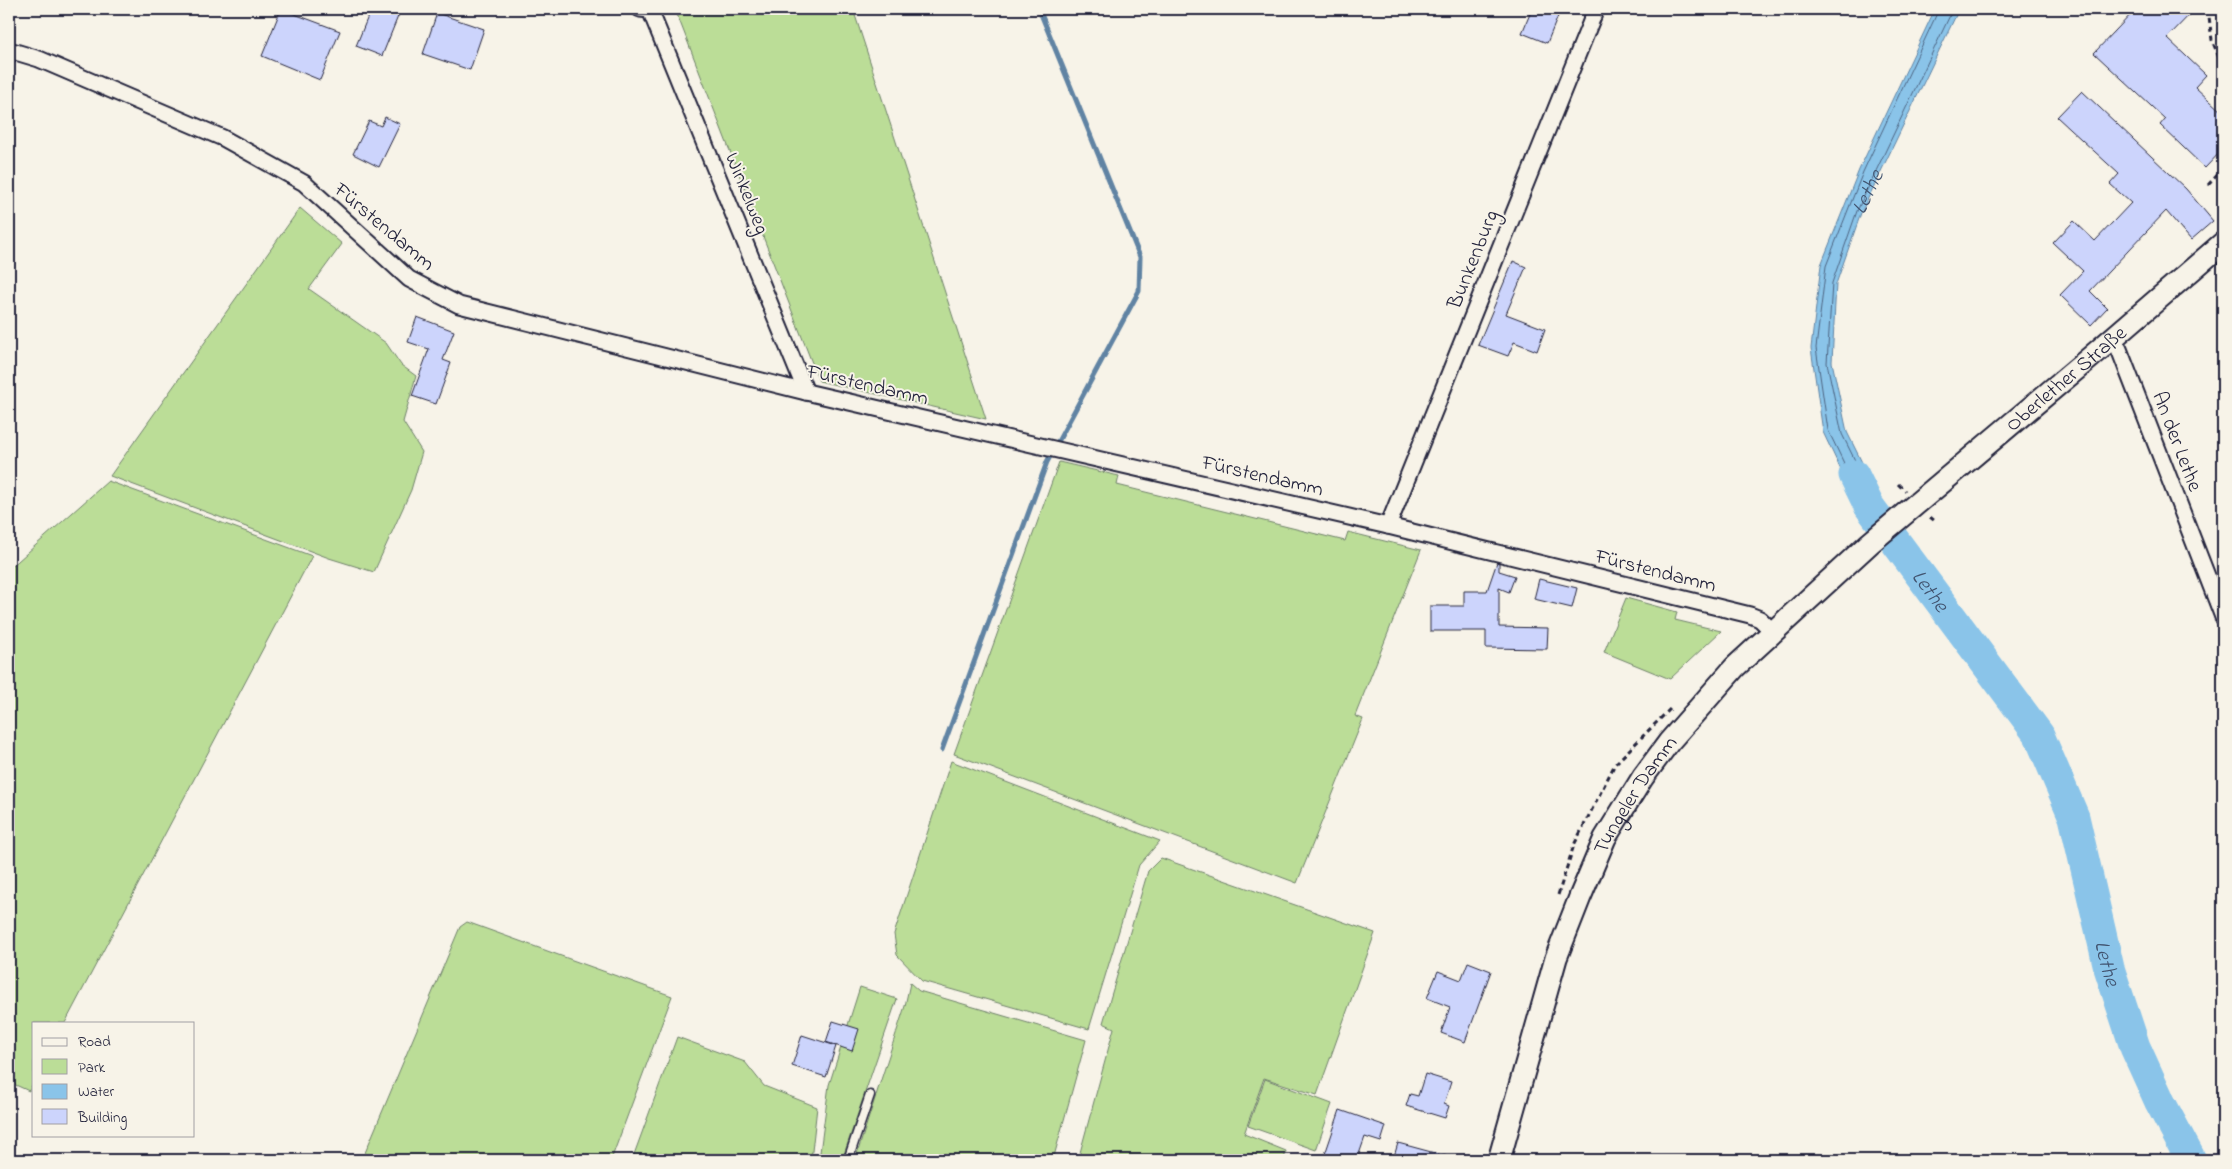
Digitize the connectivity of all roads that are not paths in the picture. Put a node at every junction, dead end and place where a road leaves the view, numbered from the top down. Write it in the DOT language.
graph roads {
  1 [pos="647,9"];
  2 [pos="1596,9"];
  3 [pos="9,50"];
  4 [pos="2223,243"];
  5 [pos="2112,338"];
  6 [pos="806,392"];
  7 [pos="1905,513"];
  8 [pos="1388,526"];
  9 [pos="2223,617"];
  10 [pos="1772,631"];
  11 [pos="870,1096"];
  12 [pos="848,1160"];
  13 [pos="1499,1160"];
  1 -- 6 [label="street, Winkelweg"];
  2 -- 8 [label="street, Bunkenburg"];
  3 -- 6 [label="street, Fürstendamm"];
  4 -- 5 [label="street, Oberlether Straße"];
  5 -- 7 [label="street, Oberlether Straße"];
  5 -- 9 [label="street, An der Lethe"];
  6 -- 8 [label="street, Fürstendamm"];
  7 -- 10 [label="street, Tungeler Damm"];
  8 -- 10 [label="street, Fürstendamm"];
  10 -- 13 [label="street, Tungeler Damm"];
  11 -- 12 [label="lane"];
}
